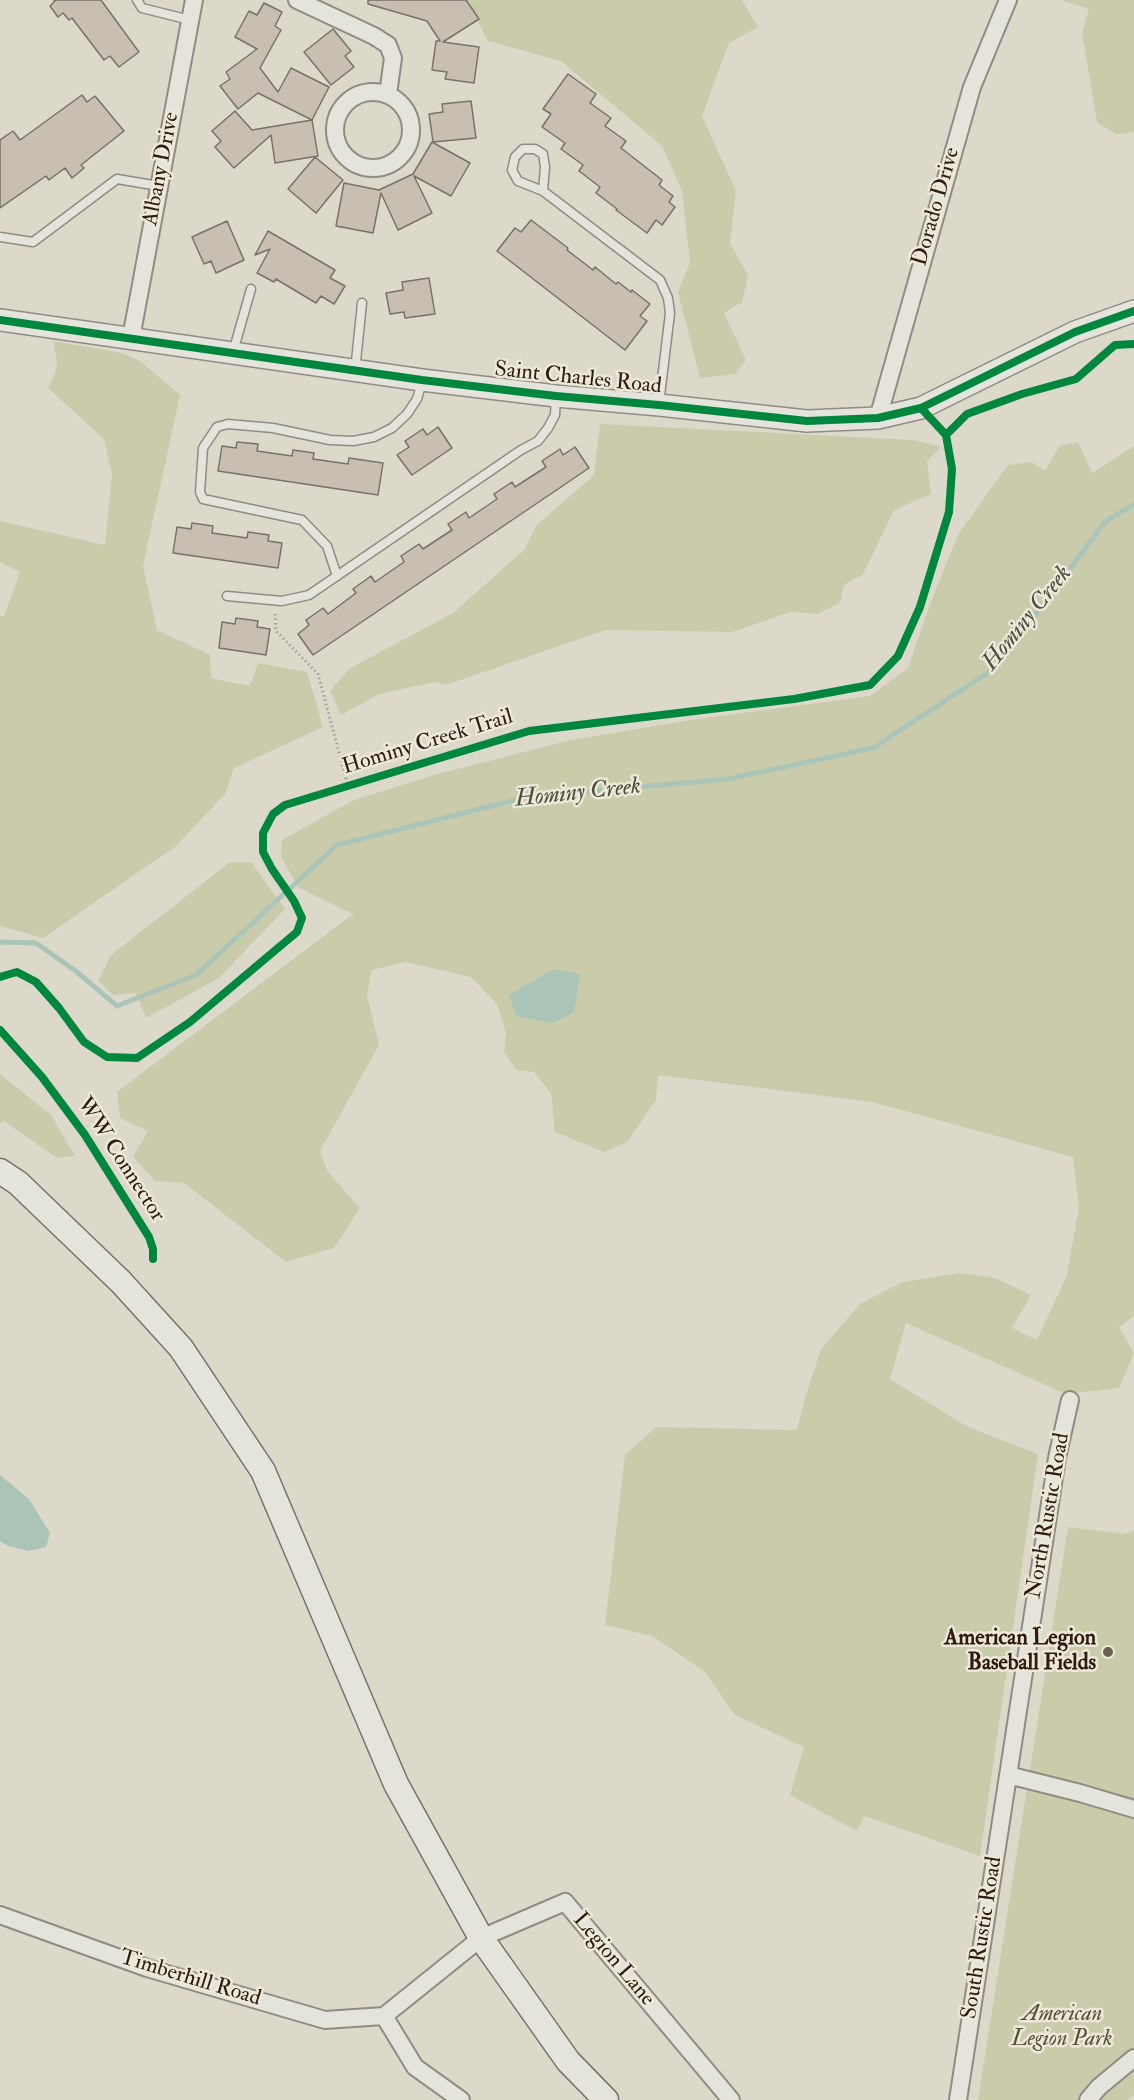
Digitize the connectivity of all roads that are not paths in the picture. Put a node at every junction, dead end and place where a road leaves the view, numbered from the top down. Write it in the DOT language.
graph roads {
  1 [pos="137,0"];
  2 [pos="194,0"];
  3 [pos="297,0"];
  4 [pos="1008,0"];
  5 [pos="190,20"];
  6 [pos="388,94"];
  7 [pos="159,186"];
  8 [pos="543,191"];
  9 [pos="0,237"];
  10 [pos="251,289"];
  11 [pos="362,303"];
  12 [pos="1134,311"];
  13 [pos="0,320"];
  14 [pos="131,338"];
  15 [pos="233,354"];
  16 [pos="355,372"];
  17 [pos="422,380"];
  18 [pos="556,396"];
  19 [pos="659,405"];
  20 [pos="878,418"];
  21 [pos="337,576"];
  22 [pos="227,596"];
  23 [pos="0,1171"];
  24 [pos="1070,1400"];
  25 [pos="1008,1775"];
  26 [pos="1134,1809"];
  27 [pos="0,1915"];
  28 [pos="481,1938"];
  29 [pos="384,2016"];
  30 [pos="1134,2058"];
  31 [pos="460,2100"];
  32 [pos="606,2100"];
  33 [pos="731,2100"];
  34 [pos="958,2100"];
  35 [pos="1088,2100"];
  1 -- 5 [label="lane"];
  2 -- 5 [label="street, Albany Drive"];
  3 -- 6 [label="street"];
  4 -- 20 [label="street, Dorado Drive"];
  5 -- 7 [label="street, Albany Drive"];
  6 -- 6 [label="street"];
  7 -- 9 [label="lane"];
  7 -- 14 [label="street, Albany Drive"];
  8 -- 8 [label="lane"];
  8 -- 19 [label="lane"];
  10 -- 15 [label="lane"];
  11 -- 16 [label="lane"];
  12 -- 20 [label="street, Saint Charles Road"];
  13 -- 14 [label="street, Saint Charles Road"];
  14 -- 15 [label="street, Saint Charles Road"];
  15 -- 16 [label="street, Saint Charles Road"];
  16 -- 17 [label="street, Saint Charles Road"];
  17 -- 18 [label="street, Saint Charles Road"];
  17 -- 21 [label="lane"];
  18 -- 19 [label="street, Saint Charles Road"];
  18 -- 21 [label="lane"];
  19 -- 20 [label="street, Saint Charles Road"];
  21 -- 22 [label="lane"];
  23 -- 28 [label="main road"];
  24 -- 25 [label="street, North Rustic Road"];
  25 -- 26 [label="street"];
  25 -- 34 [label="street, South Rustic Road"];
  27 -- 29 [label="street, Timberhill Road"];
  28 -- 29 [label="street, Legion Lane"];
  28 -- 32 [label="main road"];
  28 -- 33 [label="street, Legion Lane"];
  29 -- 31 [label="street"];
  30 -- 35 [label="street"];
}
